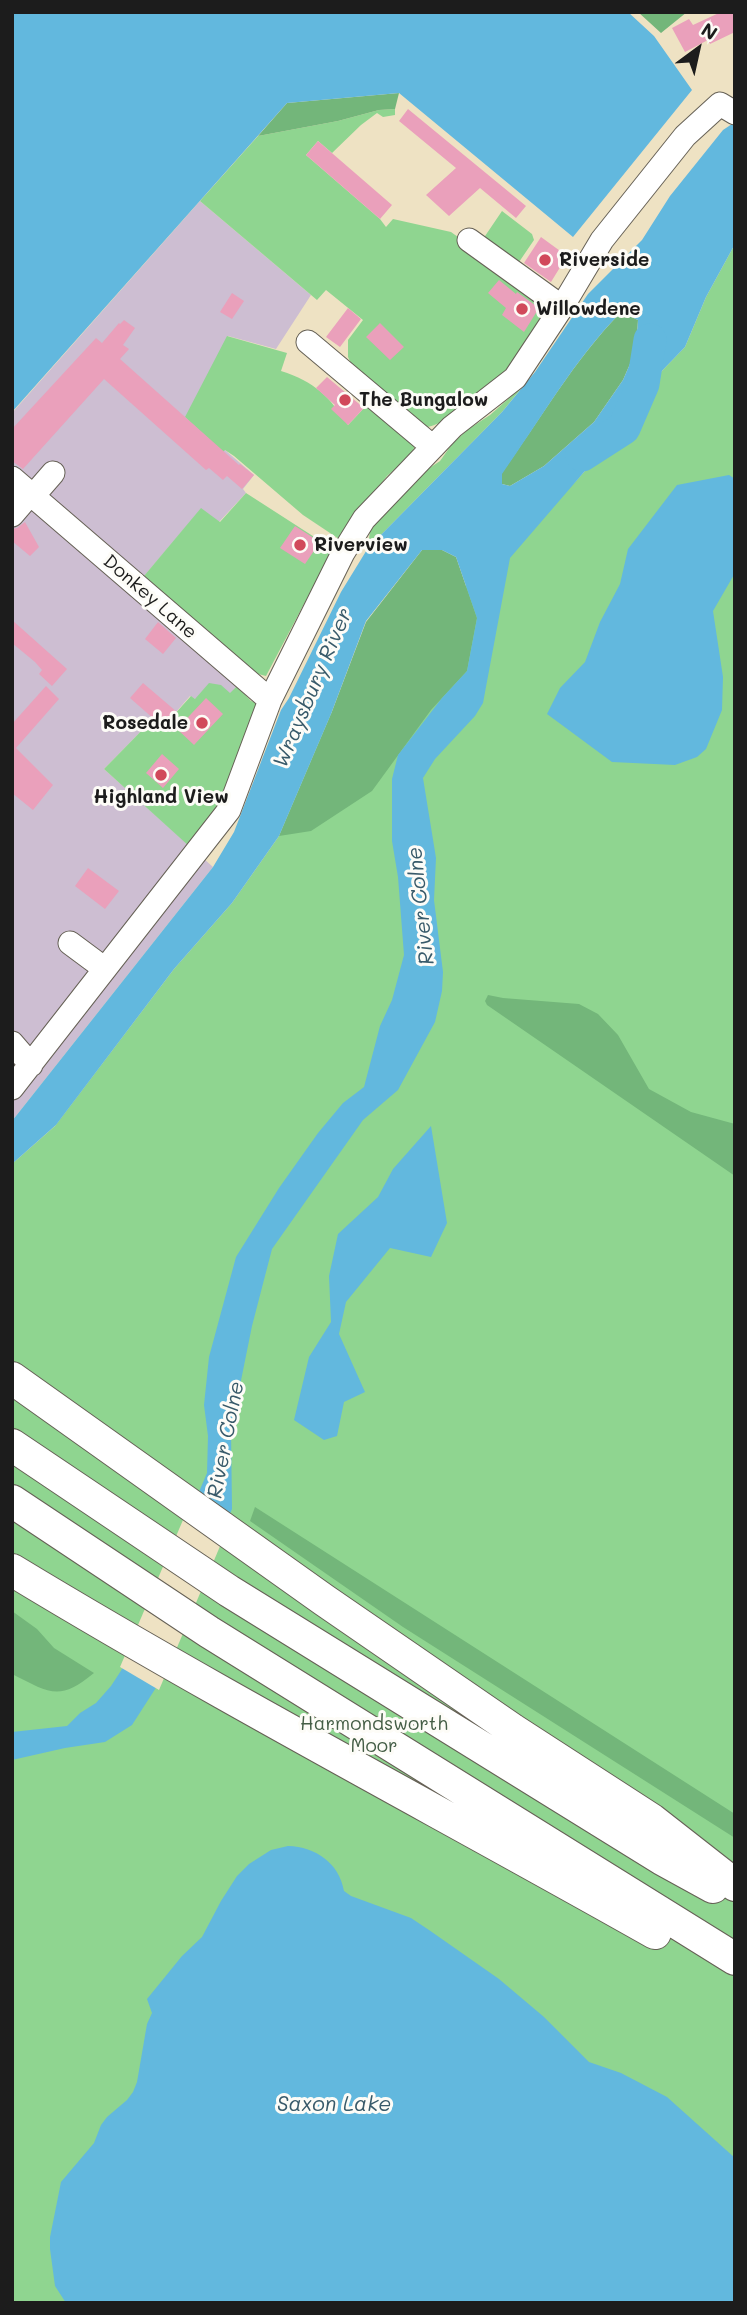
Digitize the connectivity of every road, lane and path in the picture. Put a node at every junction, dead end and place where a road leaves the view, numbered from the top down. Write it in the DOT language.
graph roads {
  1 [pos="731,106"];
  2 [pos="469,240"];
  3 [pos="562,307"];
  4 [pos="307,342"];
  5 [pos="433,447"];
  6 [pos="53,473"];
  7 [pos="12,478"];
  8 [pos="31,495"];
  9 [pos="12,514"];
  10 [pos="270,700"];
  11 [pos="70,943"];
  12 [pos="106,969"];
  13 [pos="12,1043"];
  14 [pos="31,1065"];
  15 [pos="12,1088"];
  16 [pos="12,1378"];
  17 [pos="12,1445"];
  18 [pos="12,1501"];
  19 [pos="12,1570"];
  20 [pos="735,1885"];
  21 [pos="735,1899"];
  22 [pos="735,1959"];
  23 [pos="735,1973"];
  1 -- 3 [label="street"];
  2 -- 3 [label="street"];
  3 -- 5 [label="street"];
  4 -- 5 [label="street"];
  5 -- 10 [label="street"];
  6 -- 8 [label="street"];
  7 -- 8 [label="street, Donkey Lane"];
  8 -- 9 [label="street"];
  8 -- 10 [label="street, Donkey Lane"];
  10 -- 12 [label="street"];
  11 -- 12 [label="street"];
  12 -- 14 [label="street"];
  13 -- 14 [label="street"];
  14 -- 15 [label="street"];
  16 -- 20 [label="highway"];
  17 -- 21 [label="highway"];
  18 -- 22 [label="highway"];
  19 -- 23 [label="highway"];
}
